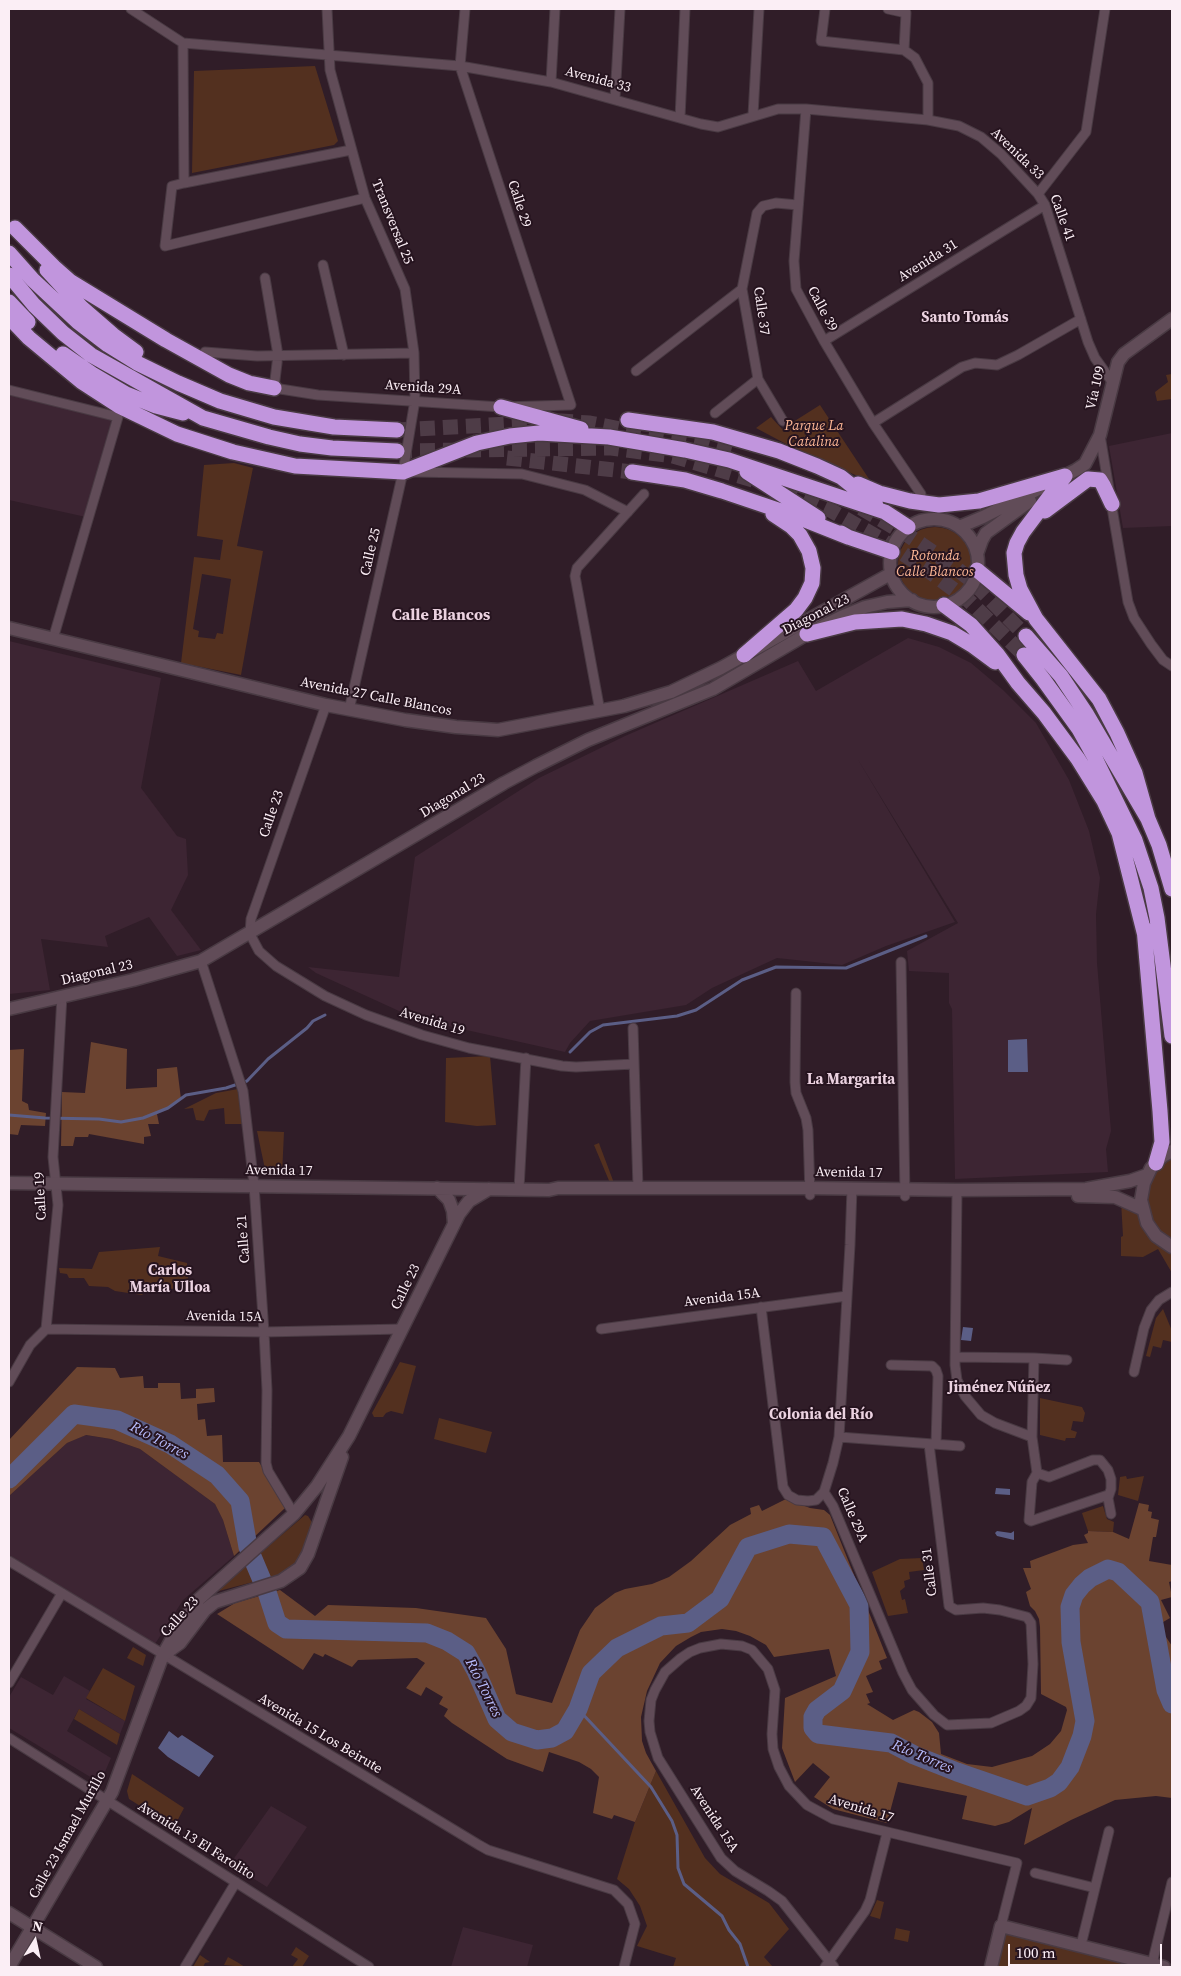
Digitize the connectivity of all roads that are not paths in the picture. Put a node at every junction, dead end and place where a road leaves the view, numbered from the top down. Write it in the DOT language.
graph roads {
  1 [pos="131,9"];
  2 [pos="327,9"];
  3 [pos="465,9"];
  4 [pos="556,9"];
  5 [pos="620,9"];
  6 [pos="686,9"];
  7 [pos="759,9"];
  8 [pos="825,9"];
  9 [pos="888,9"];
  10 [pos="1105,9"];
  11 [pos="183,43"];
  12 [pos="904,50"];
  13 [pos="329,55"];
  14 [pos="460,66"];
  15 [pos="550,82"];
  16 [pos="615,99"];
  17 [pos="806,108"];
  18 [pos="753,115"];
  19 [pos="680,118"];
  20 [pos="928,120"];
  21 [pos="351,150"];
  22 [pos="184,183"];
  23 [pos="1038,194"];
  24 [pos="365,198"];
  25 [pos="798,205"];
  26 [pos="1046,205"];
  27 [pos="12,224"];
  28 [pos="9,253"];
  29 [pos="323,265"];
  30 [pos="9,275"];
  31 [pos="265,278"];
  32 [pos="742,289"];
  33 [pos="9,302"];
  34 [pos="9,317"];
  35 [pos="1081,319"];
  36 [pos="1172,319"];
  37 [pos="824,341"];
  38 [pos="205,352"];
  39 [pos="414,352"];
  40 [pos="278,355"];
  41 [pos="344,355"];
  42 [pos="636,371"];
  43 [pos="758,379"];
  44 [pos="178,383"];
  45 [pos="1113,383"];
  46 [pos="274,388"];
  47 [pos="9,390"];
  48 [pos="415,400"];
  49 [pos="571,405"];
  50 [pos="501,407"];
  51 [pos="715,413"];
  52 [pos="203,418"];
  53 [pos="628,420"];
  54 [pos="783,421"];
  55 [pos="873,422"];
  56 [pos="397,430"];
  57 [pos="1100,435"];
  58 [pos="609,437"];
  59 [pos="397,452"];
  60 [pos="729,460"];
  61 [pos="403,472"];
  62 [pos="632,472"];
  63 [pos="1065,476"];
  64 [pos="841,478"];
  65 [pos="644,494"];
  66 [pos="921,494"];
  67 [pos="752,502"];
  68 [pos="1112,504"];
  69 [pos="628,512"];
  70 [pos="885,512"];
  71 [pos="1033,519"];
  72 [pos="908,527"];
  73 [pos="959,527"];
  74 [pos="848,538"];
  75 [pos="892,552"];
  76 [pos="977,554"];
  77 [pos="977,570"];
  78 [pos="892,573"];
  79 [pos="912,600"];
  80 [pos="944,605"];
  81 [pos="1036,619"];
  82 [pos="9,628"];
  83 [pos="807,634"];
  84 [pos="1026,636"];
  85 [pos="53,638"];
  86 [pos="744,655"];
  87 [pos="1024,655"];
  88 [pos="1172,666"];
  89 [pos="1018,683"];
  90 [pos="326,705"];
  91 [pos="349,710"];
  92 [pos="600,711"];
  93 [pos="1125,818"];
  94 [pos="1148,820"];
  95 [pos="1156,836"];
  96 [pos="1172,862"];
  97 [pos="1172,890"];
  98 [pos="250,934"];
  99 [pos="1144,936"];
  100 [pos="202,961"];
  101 [pos="901,962"];
  102 [pos="796,993"];
  103 [pos="62,996"];
  104 [pos="9,1009"];
  105 [pos="633,1028"];
  106 [pos="1172,1036"];
  107 [pos="526,1058"];
  108 [pos="634,1064"];
  109 [pos="1172,1151"];
  110 [pos="1151,1169"];
  111 [pos="9,1183"];
  112 [pos="54,1183"];
  113 [pos="254,1185"];
  114 [pos="437,1188"];
  115 [pos="638,1188"];
  116 [pos="488,1189"];
  117 [pos="519,1189"];
  118 [pos="548,1190"];
  119 [pos="809,1191"];
  120 [pos="851,1192"];
  121 [pos="905,1192"];
  122 [pos="957,1193"];
  123 [pos="1142,1209"];
  124 [pos="454,1223"];
  125 [pos="1172,1247"];
  126 [pos="1172,1292"];
  127 [pos="847,1296"];
  128 [pos="761,1307"];
  129 [pos="46,1329"];
  130 [pos="402,1329"];
  131 [pos="601,1329"];
  132 [pos="264,1332"];
  133 [pos="956,1357"];
  134 [pos="1034,1358"];
  135 [pos="1067,1360"];
  136 [pos="891,1365"];
  137 [pos="1134,1372"];
  138 [pos="937,1373"];
  139 [pos="956,1373"];
  140 [pos="9,1382"];
  141 [pos="349,1436"];
  142 [pos="839,1437"];
  143 [pos="1032,1437"];
  144 [pos="933,1444"];
  145 [pos="960,1446"];
  146 [pos="1037,1473"];
  147 [pos="824,1492"];
  148 [pos="1108,1495"];
  149 [pos="293,1514"];
  150 [pos="1111,1514"];
  151 [pos="9,1560"];
  152 [pos="62,1593"];
  153 [pos="752,1650"];
  154 [pos="163,1655"];
  155 [pos="9,1684"];
  156 [pos="934,1715"];
  157 [pos="9,1738"];
  158 [pos="106,1802"];
  159 [pos="1109,1831"];
  160 [pos="887,1833"];
  161 [pos="1035,1873"];
  162 [pos="236,1882"];
  163 [pos="1172,1882"];
  164 [pos="1095,1888"];
  165 [pos="9,1913"];
  166 [pos="1001,1926"];
  167 [pos="33,1928"];
  168 [pos="1080,1945"];
  169 [pos="829,1965"];
  170 [pos="1157,1966"];
  171 [pos="9,1967"];
  172 [pos="96,1967"];
  173 [pos="185,1967"];
  174 [pos="369,1967"];
  175 [pos="624,1967"];
  176 [pos="991,1967"];
  1 -- 11 [label="street, Avenida 33"];
  2 -- 13 [label="street, Transversal 25"];
  3 -- 14 [label="street, Calle 29"];
  4 -- 15 [label="street"];
  5 -- 16 [label="street"];
  6 -- 19 [label="street"];
  7 -- 18 [label="street"];
  8 -- 12 [label="street"];
  9 -- 12 [label="street"];
  10 -- 23 [label="street, Calle 41"];
  11 -- 13 [label="street, Avenida 33"];
  11 -- 22 [label="street"];
  12 -- 20 [label="street"];
  13 -- 14 [label="street, Avenida 33"];
  13 -- 21 [label="street, Transversal 25"];
  14 -- 15 [label="street, Avenida 33"];
  14 -- 49 [label="street, Calle 29"];
  15 -- 16 [label="street, Avenida 33"];
  16 -- 19 [label="street, Avenida 33"];
  17 -- 18 [label="street, Avenida 33"];
  17 -- 20 [label="street, Avenida 33"];
  17 -- 25 [label="street, Calle 39"];
  18 -- 19 [label="street, Avenida 33"];
  20 -- 23 [label="street, Avenida 33"];
  21 -- 22 [label="street"];
  21 -- 24 [label="street, Transversal 25"];
  22 -- 24 [label="street"];
  23 -- 26 [label="street, Calle 41"];
  24 -- 39 [label="street, Transversal 25"];
  25 -- 32 [label="street, Calle 37"];
  25 -- 37 [label="street, Calle 39"];
  26 -- 35 [label="street, Calle 41"];
  26 -- 37 [label="street, Avenida 31"];
  27 -- 44 [label="highway"];
  27 -- 46 [label="highway"];
  28 -- 44 [label="highway"];
  29 -- 41 [label="street"];
  30 -- 52 [label="highway"];
  31 -- 40 [label="street"];
  32 -- 42 [label="street"];
  32 -- 43 [label="street, Calle 37"];
  33 -- 52 [label="highway"];
  34 -- 61 [label="highway"];
  35 -- 45 [label="street, Calle 41"];
  35 -- 55 [label="street"];
  36 -- 45 [label="main road, Vía 109"];
  37 -- 55 [label="street, Calle 39"];
  38 -- 40 [label="street"];
  39 -- 41 [label="street"];
  39 -- 48 [label="street, Transversal 25"];
  40 -- 41 [label="street"];
  40 -- 46 [label="street"];
  43 -- 51 [label="street"];
  43 -- 54 [label="street, Calle 37"];
  44 -- 56 [label="highway"];
  45 -- 57 [label="main road, Vía 109"];
  46 -- 48 [label="street, Avenida 29A"];
  47 -- 85 [label="street"];
  48 -- 50 [label="street, Avenida 29A"];
  48 -- 61 [label="street, Calle 25"];
  49 -- 50 [label="street, Avenida 29A"];
  50 -- 58 [label="highway"];
  52 -- 59 [label="highway"];
  53 -- 64 [label="highway"];
  55 -- 66 [label="street, Calle 39"];
  57 -- 63 [label="main road, Vía 109"];
  57 -- 68 [label="street"];
  58 -- 60 [label="highway"];
  58 -- 61 [label="highway"];
  60 -- 70 [label="highway"];
  60 -- 74 [label="highway"];
  61 -- 69 [label="street"];
  61 -- 91 [label="street, Calle 25"];
  62 -- 67 [label="highway"];
  63 -- 64 [label="highway"];
  63 -- 71 [label="highway"];
  63 -- 73 [label="main road, Vía 109"];
  63 -- 76 [label="main road, Vía 109"];
  64 -- 70 [label="highway"];
  65 -- 69 [label="street"];
  67 -- 74 [label="highway"];
  67 -- 86 [label="highway"];
  68 -- 71 [label="highway"];
  68 -- 88 [label="street"];
  69 -- 92 [label="street"];
  70 -- 72 [label="highway"];
  71 -- 81 [label="highway"];
  72 -- 73 [label="main road"];
  72 -- 75 [label="main road"];
  73 -- 76 [label="main road"];
  74 -- 75 [label="highway"];
  75 -- 78 [label="main road"];
  76 -- 77 [label="main road"];
  77 -- 80 [label="main road"];
  77 -- 81 [label="highway"];
  78 -- 79 [label="main road"];
  78 -- 86 [label="main road, Avenida 27 Calle Blancos"];
  79 -- 80 [label="main road"];
  79 -- 83 [label="main road, Diagonal 23"];
  80 -- 89 [label="highway"];
  81 -- 94 [label="highway"];
  82 -- 85 [label="main road, Avenida 27 Calle Blancos"];
  83 -- 89 [label="highway"];
  83 -- 98 [label="main road, Diagonal 23"];
  84 -- 94 [label="highway"];
  85 -- 90 [label="main road, Avenida 27 Calle Blancos"];
  86 -- 92 [label="main road, Avenida 27 Calle Blancos"];
  87 -- 93 [label="highway"];
  89 -- 99 [label="highway"];
  90 -- 91 [label="main road, Avenida 27 Calle Blancos"];
  90 -- 98 [label="street, Calle 23"];
  91 -- 92 [label="main road, Avenida 27 Calle Blancos"];
  93 -- 99 [label="highway"];
  93 -- 106 [label="highway"];
  94 -- 95 [label="highway"];
  95 -- 96 [label="highway"];
  95 -- 97 [label="highway"];
  98 -- 100 [label="main road, Diagonal 23"];
  98 -- 107 [label="street, Avenida 19"];
  99 -- 110 [label="highway"];
  100 -- 103 [label="main road, Diagonal 23"];
  100 -- 113 [label="street, Calle 21"];
  101 -- 121 [label="street"];
  102 -- 119 [label="street"];
  103 -- 104 [label="main road, Diagonal 23"];
  103 -- 112 [label="street, Calle 19"];
  105 -- 108 [label="street"];
  107 -- 108 [label="street, Avenida 19"];
  107 -- 117 [label="street"];
  108 -- 115 [label="street"];
  109 -- 110 [label="main road, Avenida 17"];
  110 -- 122 [label="main road, Avenida 17"];
  110 -- 123 [label="main road"];
  111 -- 112 [label="main road, Avenida 17"];
  112 -- 113 [label="main road, Avenida 17"];
  112 -- 129 [label="street, Calle 19"];
  113 -- 114 [label="main road, Avenida 17"];
  113 -- 132 [label="street, Calle 21"];
  114 -- 116 [label="main road, Avenida 17"];
  114 -- 124 [label="main road"];
  115 -- 118 [label="main road, Avenida 17"];
  115 -- 119 [label="main road, Avenida 17"];
  116 -- 117 [label="main road, Avenida 17"];
  116 -- 124 [label="main road, Calle 23"];
  117 -- 118 [label="main road, Avenida 17"];
  118 -- 119 [label="main road, Avenida 17"];
  119 -- 120 [label="main road, Avenida 17"];
  120 -- 121 [label="main road, Avenida 17"];
  120 -- 127 [label="street, Calle 29A"];
  121 -- 122 [label="main road, Avenida 17"];
  122 -- 123 [label="main road, Avenida 17"];
  122 -- 133 [label="street"];
  123 -- 125 [label="main road"];
  124 -- 130 [label="main road, Calle 23"];
  126 -- 137 [label="street"];
  127 -- 128 [label="street, Avenida 15A"];
  127 -- 142 [label="street, Calle 29A"];
  128 -- 131 [label="street, Avenida 15A"];
  128 -- 147 [label="street"];
  129 -- 132 [label="street, Avenida 15A"];
  129 -- 140 [label="street"];
  130 -- 132 [label="street, Avenida 15A"];
  130 -- 141 [label="main road, Calle 23"];
  132 -- 149 [label="street, Calle 21"];
  133 -- 134 [label="street"];
  133 -- 139 [label="street"];
  134 -- 135 [label="street"];
  134 -- 143 [label="street"];
  136 -- 138 [label="street"];
  138 -- 139 [label="street"];
  138 -- 144 [label="street"];
  139 -- 143 [label="street"];
  141 -- 149 [label="main road, Calle 23"];
  141 -- 154 [label="main road, Calle 23"];
  142 -- 144 [label="street"];
  142 -- 147 [label="street, Calle 29A"];
  143 -- 146 [label="street"];
  144 -- 145 [label="street"];
  144 -- 156 [label="street, Calle 31"];
  146 -- 148 [label="street"];
  146 -- 148 [label="street"];
  147 -- 156 [label="street, Calle 29A"];
  148 -- 150 [label="street"];
  149 -- 154 [label="main road, Calle 23"];
  151 -- 152 [label="street, Avenida 15 Los Beirute"];
  152 -- 154 [label="street, Avenida 15 Los Beirute"];
  152 -- 155 [label="street"];
  153 -- 160 [label="street, Avenida 17"];
  153 -- 169 [label="street, Avenida 15A"];
  154 -- 158 [label="main road, Calle 23 Ismael Murillo"];
  154 -- 175 [label="street, Avenida 15 Los Beirute"];
  157 -- 158 [label="street, Avenida 13 El Farolito"];
  158 -- 162 [label="street, Avenida 13 El Farolito"];
  158 -- 167 [label="main road, Calle 23 Ismael Murillo"];
  159 -- 164 [label="street"];
  160 -- 166 [label="street, Avenida 17"];
  160 -- 169 [label="street"];
  161 -- 164 [label="street"];
  162 -- 173 [label="street"];
  162 -- 174 [label="street, Avenida 13 El Farolito"];
  163 -- 170 [label="street"];
  164 -- 168 [label="street"];
  165 -- 167 [label="main road"];
  166 -- 168 [label="main road"];
  166 -- 176 [label="main road"];
  167 -- 171 [label="main road, Calle 23 Ismael Murillo"];
  167 -- 172 [label="main road"];
  168 -- 170 [label="main road"];
}
